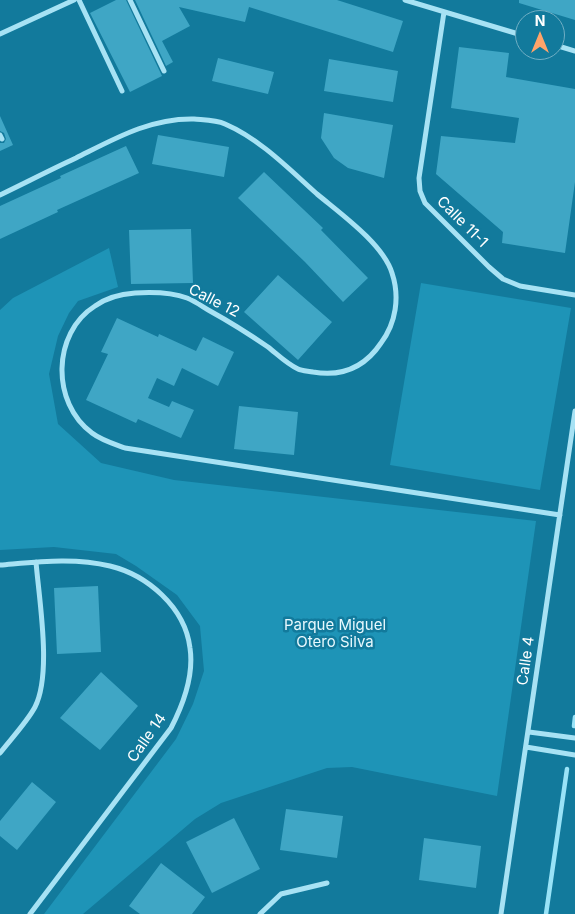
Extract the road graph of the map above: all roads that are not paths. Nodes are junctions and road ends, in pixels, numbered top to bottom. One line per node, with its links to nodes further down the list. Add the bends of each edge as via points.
1 (74, 0): 7 (street)
2 (78, 0): 9 (street)
3 (130, 0): 8 (street)
4 (405, 0): 5 (street)
5 (444, 12): 6 (street); 11 (street, Calle 11-1, via 419,178 420,191 426,203 503,279 520,286)
6 (515, 33)
7 (0, 34)
8 (164, 70)
9 (122, 91)
10 (0, 195): 13 (street, Calle 12, via 140,127 187,119 222,123 240,131 277,158 384,254 397,297 394,319 385,339 373,355 356,368 318,373 298,369 243,330 187,298 162,293 115,296 95,305 85,314 68,340 62,372 68,404 75,415 91,433 125,448)
11 (575, 295)
12 (575, 411): 13 (street, Calle 4)
13 (560, 515): 16 (street, Calle 4)
14 (36, 562): 15 (street, Calle 14); 19 (street, via 44,656 41,684 35,706); 22 (street, Calle 14, via 76,561 110,566 151,584 176,610 190,646 191,668 187,690 171,728)
15 (0, 565)
16 (529, 732): 17 (street); 18 (street, Calle 4)
17 (575, 738)
18 (526, 747): 20 (street); 24 (street, Calle 4)
19 (0, 753)
20 (575, 755)
21 (327, 883): 23 (street, via 281,894)
22 (30, 914)
23 (260, 914)
24 (501, 914)

